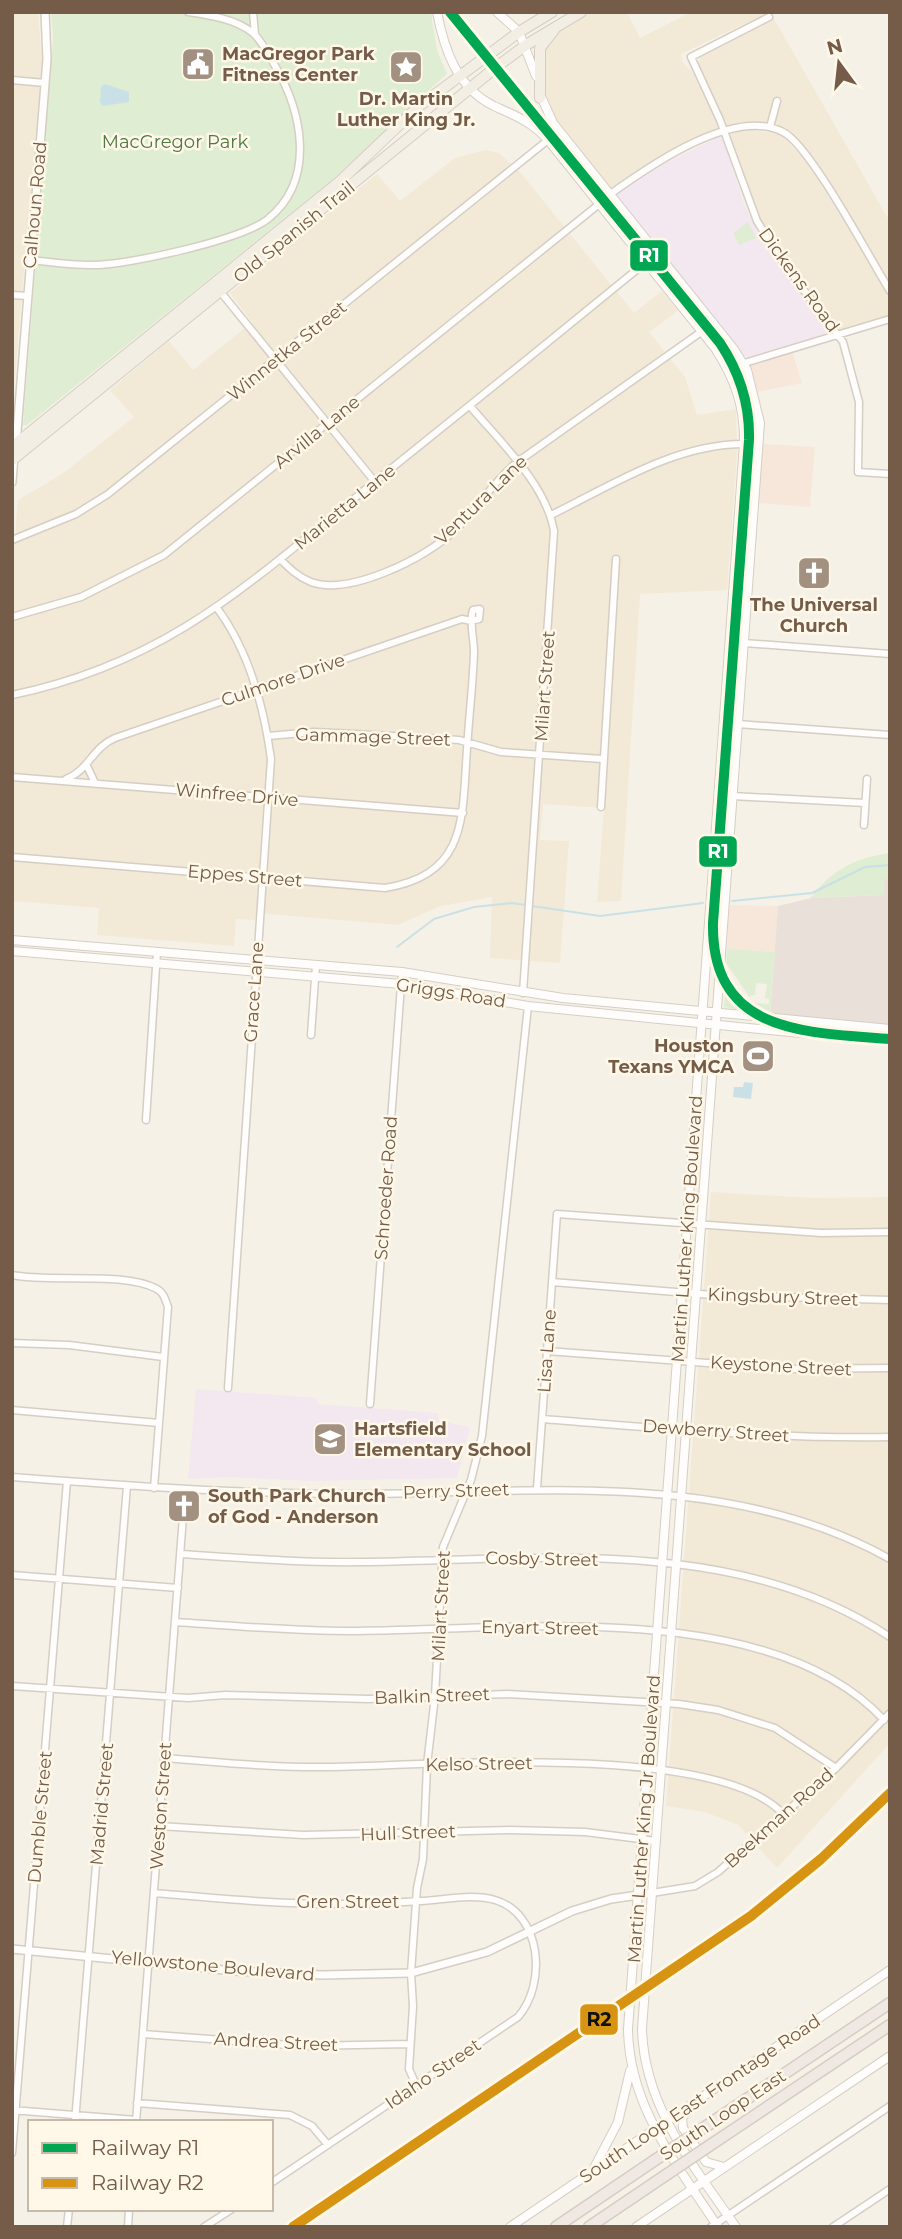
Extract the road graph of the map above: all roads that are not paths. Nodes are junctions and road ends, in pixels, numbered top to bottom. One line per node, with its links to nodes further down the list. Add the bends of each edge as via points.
1 (45, 12): 16 (street, Calhoun Road)
2 (188, 12): 8 (street)
3 (253, 12): 12 (street)
4 (437, 12): 14 (main road, Martin Luther King Boulevard, via 447,54)
5 (497, 12): 11 (main road, Martin Luther King Boulevard)
6 (552, 12): 11 (main road, Old Spanish Trail)
7 (581, 12): 10 (main road, Old Spanish Trail)
8 (209, 13): 12 (street)
9 (769, 17): 21 (street, Dickens Road, via 691,57)
10 (558, 25): 13 (main road, Old Spanish Trail); 18 (main road, via 540,48)
11 (519, 32): 13 (main road, Martin Luther King Boulevard); 14 (main road, Old Spanish Trail)
12 (255, 35): 25 (street, via 286,86 301,144 296,178 271,217 238,235 125,261 89,265)
13 (526, 45): 17 (main road, Old Spanish Trail); 18 (main road, Martin Luther King Boulevard)
14 (460, 76): 17 (main road, Martin Luther King Boulevard); 27 (main road, Old Spanish Trail)
15 (12, 80): 16 (street)
16 (45, 82): 25 (street, Calhoun Road)
17 (470, 88): 22 (main road, Martin Luther King Boulevard, via 490,104 530,123); 29 (main road, Old Spanish Trail)
18 (540, 97): 23 (main road, Martin Luther King Boulevard, via 553,124)
19 (777, 101): 20 (street)
20 (770, 127): 21 (street, via 754,125); 28 (street, via 792,137 805,151)
21 (724, 132): 23 (street, via 671,154); 34 (street, Dickens Road, via 757,221)
22 (548, 141): 24 (main road, Martin Luther King Boulevard); 35 (street, Winnetka Street)
23 (610, 195): 36 (main road, Martin Luther King Boulevard)
24 (598, 205): 26 (main road, Martin Luther King Boulevard); 39 (street, Arvilla Lane)
25 (31, 260): 31 (street, Calhoun Road)
26 (645, 263): 33 (main road, Martin Luther King Boulevard); 38 (street, Marietta Lane)
27 (214, 283): 29 (street); 41 (main road, Old Spanish Trail)
28 (890, 291)
29 (221, 292): 35 (street); 42 (main road, Old Spanish Trail)
30 (12, 295): 31 (street)
31 (28, 296): 41 (street, Calhoun Road)
32 (890, 319): 34 (street)
33 (701, 331): 37 (main road, Martin Luther King Boulevard); 43 (street, Ventura Lane)
34 (839, 334): 36 (street); 44 (street, Dickens Road, via 859,402 858,472)
35 (276, 360): 39 (street); 48 (street, Winnetka Street, via 108,494 47,528)
36 (742, 362): 37 (street); 55 (main road, Martin Luther King Boulevard, via 760,423)
37 (728, 368): 40 (main road, Martin Luther King Boulevard, via 743,409)
38 (470, 406): 43 (street, Milart Street); 46 (street, Marietta Lane)
39 (327, 423): 46 (street); 53 (street, Arvilla Lane, via 154,561 81,597)
40 (744, 444): 47 (street, via 680,454); 59 (main road, Martin Luther King Boulevard)
41 (14, 446): 42 (street, Calhoun Road)
42 (13, 460): 45 (street, Calhoun Road)
43 (516, 463): 47 (street, Milart Street, via 538,489); 49 (street, Ventura Lane, via 455,530 399,566 324,585 300,576)
44 (890, 474)
45 (12, 482)
46 (375, 482): 49 (street, Marietta Lane)
47 (551, 515): 64 (street, Milart Street, via 554,545)
48 (12, 540)
49 (280, 559): 51 (street, Marietta Lane)
50 (616, 559): 65 (street)
51 (217, 608): 57 (street, Grace Lane, via 238,642); 58 (street, Marietta Lane, via 118,664)
52 (480, 609): 54 (street, via 472,610)
53 (12, 617)
54 (471, 621): 57 (street, Culmore Drive, via 462,619); 63 (street, via 474,642)
55 (744, 643): 56 (street); 60 (main road, Martin Luther King Boulevard)
56 (890, 654)
57 (255, 690): 62 (street, Grace Lane); 66 (street, Culmore Drive, via 110,740 97,749)
58 (12, 695)
59 (724, 723): 60 (street); 94 (main road, Martin Luther King Boulevard)
60 (738, 724): 61 (street); 71 (main road, Martin Luther King Boulevard)
61 (890, 735)
62 (268, 736): 63 (street, Gammage Street, via 335,732); 72 (street, Grace Lane)
63 (467, 743): 64 (street, Gammage Street); 75 (street)
64 (540, 755): 65 (street, Gammage Street); 91 (street, Milart Street)
65 (602, 759): 74 (street)
66 (87, 766): 69 (street, Culmore Drive); 70 (street)
67 (12, 776): 69 (street, Winfree Drive)
68 (867, 779): 73 (street)
69 (62, 781): 70 (street, Winfree Drive)
70 (95, 783): 72 (street, Winfree Drive)
71 (732, 796): 73 (street); 95 (main road, Martin Luther King Boulevard)
72 (271, 798): 75 (street, Winfree Drive); 78 (street, Grace Lane)
73 (865, 803): 76 (street)
74 (601, 807)
75 (463, 813): 78 (street, Eppes Street, via 458,838 439,866 415,881 385,888)
76 (864, 825)
77 (12, 857): 78 (street, Eppes Street)
78 (264, 878): 84 (street, Grace Lane)
79 (12, 940): 80 (main road, Griggs Road)
80 (66, 944): 82 (main road, Griggs Road); 83 (main road)
81 (12, 951): 83 (main road, Griggs Road)
82 (157, 952): 84 (main road, Griggs Road); 85 (street)
83 (65, 956): 85 (main road, Griggs Road)
84 (256, 960): 86 (main road, Griggs Road); 87 (street, Grace Lane)
85 (156, 964): 87 (main road, Griggs Road); 104 (street)
86 (316, 965): 88 (main road, Griggs Road); 89 (street)
87 (255, 972): 89 (main road, Griggs Road); 121 (street, Grace Lane)
88 (402, 972): 90 (street, Schroeder Road); 91 (main road, Griggs Road)
89 (314, 976): 90 (main road, Griggs Road); 100 (street)
90 (401, 984): 93 (main road, Griggs Road); 122 (street, Schroeder Road)
91 (523, 993): 92 (main road, Griggs Road)
92 (625, 1004): 94 (main road, Griggs Road); 96 (main road)
93 (527, 1006): 96 (main road, Griggs Road); 135 (street, Milart Street, via 487,1406 477,1461)
94 (702, 1011): 95 (main road, Griggs Road); 97 (main road, Martin Luther King Boulevard)
95 (715, 1012): 98 (main road, Martin Luther King Boulevard); 99 (main road, Griggs Road)
96 (624, 1017): 97 (main road, Griggs Road)
97 (702, 1024): 98 (main road, Griggs Road); 102 (main road, Martin Luther King Boulevard)
98 (714, 1026): 101 (main road, Griggs Road); 103 (main road, Martin Luther King Boulevard)
99 (890, 1029)
100 (311, 1035)
101 (890, 1042)
102 (696, 1099): 103 (main road); 105 (main road, Martin Luther King Boulevard)
103 (710, 1101): 106 (main road, Martin Luther King Boulevard)
104 (146, 1120)
105 (692, 1156): 106 (main road); 107 (main road, Martin Luther King Boulevard)
106 (705, 1156): 108 (main road, Martin Luther King Boulevard)
107 (687, 1224): 108 (street); 111 (street, Lisa Lane, via 557,1214); 112 (main road, Martin Luther King Boulevard)
108 (701, 1225): 109 (street); 113 (main road, Martin Luther King Boulevard)
109 (890, 1233)
110 (12, 1275): 117 (street, via 156,1288 168,1307)
111 (552, 1282): 112 (street, Kingsbury Street); 116 (street, Lisa Lane)
112 (682, 1292): 113 (street, Kingsbury Street); 118 (main road, Martin Luther King Boulevard)
113 (696, 1293): 114 (street, Kingsbury Street); 119 (main road, Martin Luther King Boulevard)
114 (890, 1300)
115 (12, 1343): 117 (street)
116 (547, 1351): 118 (street, Keystone Street); 124 (street, Lisa Lane)
117 (163, 1357): 125 (street)
118 (677, 1359): 119 (street, Keystone Street); 126 (main road, Martin Luther King Boulevard)
119 (691, 1361): 120 (street, Keystone Street, via 788,1369); 127 (main road, Martin Luther King Boulevard)
120 (890, 1368)
121 (228, 1388)
122 (370, 1404)
123 (12, 1410): 125 (street)
124 (542, 1419): 126 (street, Dewberry Street); 134 (street, Lisa Lane)
125 (159, 1423): 133 (street)
126 (672, 1429): 127 (street, Dewberry Street); 129 (main road, Martin Luther King Boulevard)
127 (685, 1430): 128 (street, Dewberry Street); 138 (main road, Martin Luther King Boulevard)
128 (890, 1437)
129 (669, 1472): 137 (main road, Martin Luther King Jr Boulevard)
130 (12, 1477): 131 (street, Perry Street)
131 (67, 1481): 132 (street, Perry Street); 145 (street, Dumble Street)
132 (127, 1486): 133 (street, Perry Street); 146 (street, Madrid Street)
133 (153, 1488): 136 (street, Perry Street)
134 (537, 1488): 135 (street, Perry Street); 137 (street, Perry Street)
135 (466, 1490): 136 (street, Perry Street, via 337,1494); 140 (street, Milart Street, via 445,1539)
136 (185, 1491): 139 (street, Weston Street)
137 (668, 1497): 138 (street, Perry Street); 142 (main road, Martin Luther King Jr Boulevard)
138 (681, 1498): 141 (street, Perry Street, via 754,1507 802,1520 859,1541); 143 (main road, Martin Luther King Jr Boulevard)
139 (181, 1554): 140 (street, Cosby Street, via 297,1562); 147 (street, Weston Street)
140 (442, 1559): 142 (street, Cosby Street, via 566,1558); 149 (street, Milart Street)
141 (890, 1559)
142 (662, 1564): 143 (street, Cosby Street); 150 (main road, Martin Luther King Jr Boulevard)
143 (676, 1565): 151 (main road, Martin Luther King Jr Boulevard); 152 (street, Cosby Street, via 761,1579 825,1603)
144 (12, 1575): 145 (street)
145 (60, 1579): 146 (street); 154 (street, Dumble Street)
146 (119, 1584): 147 (street); 155 (street, Madrid Street)
147 (178, 1588): 148 (street, Weston Street)
148 (176, 1622): 149 (street, Enyart Street, via 352,1631); 157 (street, Weston Street)
149 (439, 1628): 150 (street, Enyart Street, via 574,1626); 156 (street, Milart Street)
150 (657, 1633): 151 (street, Enyart Street); 158 (main road, Martin Luther King Jr Boulevard)
151 (670, 1634): 159 (main road, Martin Luther King Jr Boulevard); 161 (street, Enyart Street, via 786,1658 831,1680)
152 (890, 1637)
153 (12, 1686): 154 (street, Balkin Street)
154 (50, 1689): 155 (street, Balkin Street); 178 (street, Dumble Street)
155 (111, 1694): 157 (street, Balkin Street); 179 (street, Madrid Street)
156 (435, 1696): 157 (street, Balkin Street); 158 (street, Balkin Street, via 507,1694); 163 (street, Milart Street)
157 (170, 1698): 162 (street, Weston Street)
158 (652, 1702): 159 (street, Balkin Street); 165 (main road, Martin Luther King Jr Boulevard)
159 (666, 1703): 164 (street, Balkin Street, via 718,1710 775,1728); 166 (main road, Martin Luther King Jr Boulevard)
160 (890, 1713): 161 (street, Beekman Road)
161 (884, 1720): 164 (street, Beekman Road)
162 (164, 1758): 163 (street, Kelso Street, via 292,1767); 168 (street, Weston Street)
163 (427, 1765): 165 (street, Kelso Street, via 530,1762); 169 (street, Milart Street)
164 (836, 1768): 167 (street, Beekman Road)
165 (647, 1769): 166 (street, Kelso Street); 170 (main road, Martin Luther King Jr Boulevard)
166 (661, 1770): 167 (street, Kelso Street, via 707,1777 756,1795); 171 (main road, Martin Luther King Jr Boulevard)
167 (784, 1815): 173 (street, Beekman Road, via 707,1879 682,1889)
168 (159, 1826): 169 (street, Hull Street, via 303,1835); 172 (street, Weston Street)
169 (423, 1833): 170 (street, Hull Street, via 560,1831); 175 (street, Milart Street)
170 (643, 1839): 171 (street, Hull Street); 174 (main road, Martin Luther King Jr Boulevard)
171 (656, 1841): 173 (main road, Martin Luther King Jr Boulevard)
172 (154, 1893): 175 (street, Gren Street, via 294,1903); 180 (street, Weston Street)
173 (652, 1893): 174 (street, Yellowstone Boulevard); 184 (main road, Martin Luther King Jr Boulevard)
174 (638, 1895): 176 (street, Yellowstone Boulevard, via 572,1911); 183 (main road, Martin Luther King Jr Boulevard)
175 (416, 1902): 176 (street, Gren Street, via 490,1898 507,1905); 182 (street, Milart Street)
176 (527, 1931): 182 (street, Yellowstone Boulevard, via 472,1957); 194 (street, Idaho Street, via 538,1968 525,2009)
177 (12, 1949): 178 (street, Yellowstone Boulevard)
178 (28, 1950): 179 (street, Yellowstone Boulevard); 197 (street, Dumble Street)
179 (90, 1955): 180 (street, Yellowstone Boulevard); 198 (street, Madrid Street)
180 (148, 1960): 182 (street, Yellowstone Boulevard, via 234,1971); 189 (street, Weston Street)
181 (890, 1970): 193 (main road, South Loop East Frontage Road)
182 (411, 1973): 190 (street, Milart Street)
183 (632, 1983): 184 (main road); 187 (main road, Martin Luther King Jr Boulevard)
184 (645, 1984): 188 (main road, Martin Luther King Jr Boulevard)
185 (890, 2003): 216 (highway, South Loop East, bridge)
186 (890, 2025): 217 (highway, South Loop East, bridge)
187 (628, 2029): 188 (main road); 192 (main road, Martin Luther King Jr Boulevard)
188 (642, 2029): 201 (main road, Martin Luther King Jr Boulevard, via 642,2059)
189 (143, 2034): 190 (street, Andrea Street, via 302,2046); 195 (street, Weston Street)
190 (410, 2044): 194 (street, Milart Street, via 409,2069)
191 (890, 2056): 205 (main road)
192 (631, 2068): 202 (main road, Martin Luther King Jr Boulevard); 206 (main road, via 618,2122 605,2151)
193 (733, 2076): 201 (main road, South Loop East Frontage Road); 205 (main road, via 682,2118 683,2128 706,2162)
194 (416, 2085): 203 (street, Idaho Street)
195 (137, 2103): 200 (street, Weston Street); 203 (street, via 290,2115 306,2121)
196 (890, 2106): 212 (street)
197 (14, 2110): 198 (street); 204 (street, Dumble Street)
198 (76, 2118): 199 (street)
199 (116, 2120)
200 (136, 2120)
201 (666, 2121): 202 (main road, South Loop East Frontage Road); 207 (main road, Martin Luther King Jr Boulevard)
202 (654, 2129): 206 (main road, South Loop East Frontage Road); 209 (main road, Martin Luther King Jr Boulevard)
203 (328, 2145): 208 (street, Idaho Street)
204 (12, 2153)
205 (726, 2166): 207 (main road)
206 (584, 2178): 215 (main road, South Loop East Frontage Road)
207 (704, 2181): 209 (main road); 212 (main road, Martin Luther King Jr Boulevard)
208 (273, 2182)
209 (693, 2189): 213 (main road, Martin Luther King Jr Boulevard); 218 (main road)
210 (890, 2189): 220 (street)
211 (229, 2211): 214 (street)
212 (727, 2215): 213 (street); 219 (main road, Martin Luther King Jr Boulevard)
213 (715, 2226)
214 (204, 2227)
215 (510, 2227)
216 (556, 2227)
217 (589, 2227)
218 (636, 2227)
219 (736, 2227)
220 (833, 2227)

